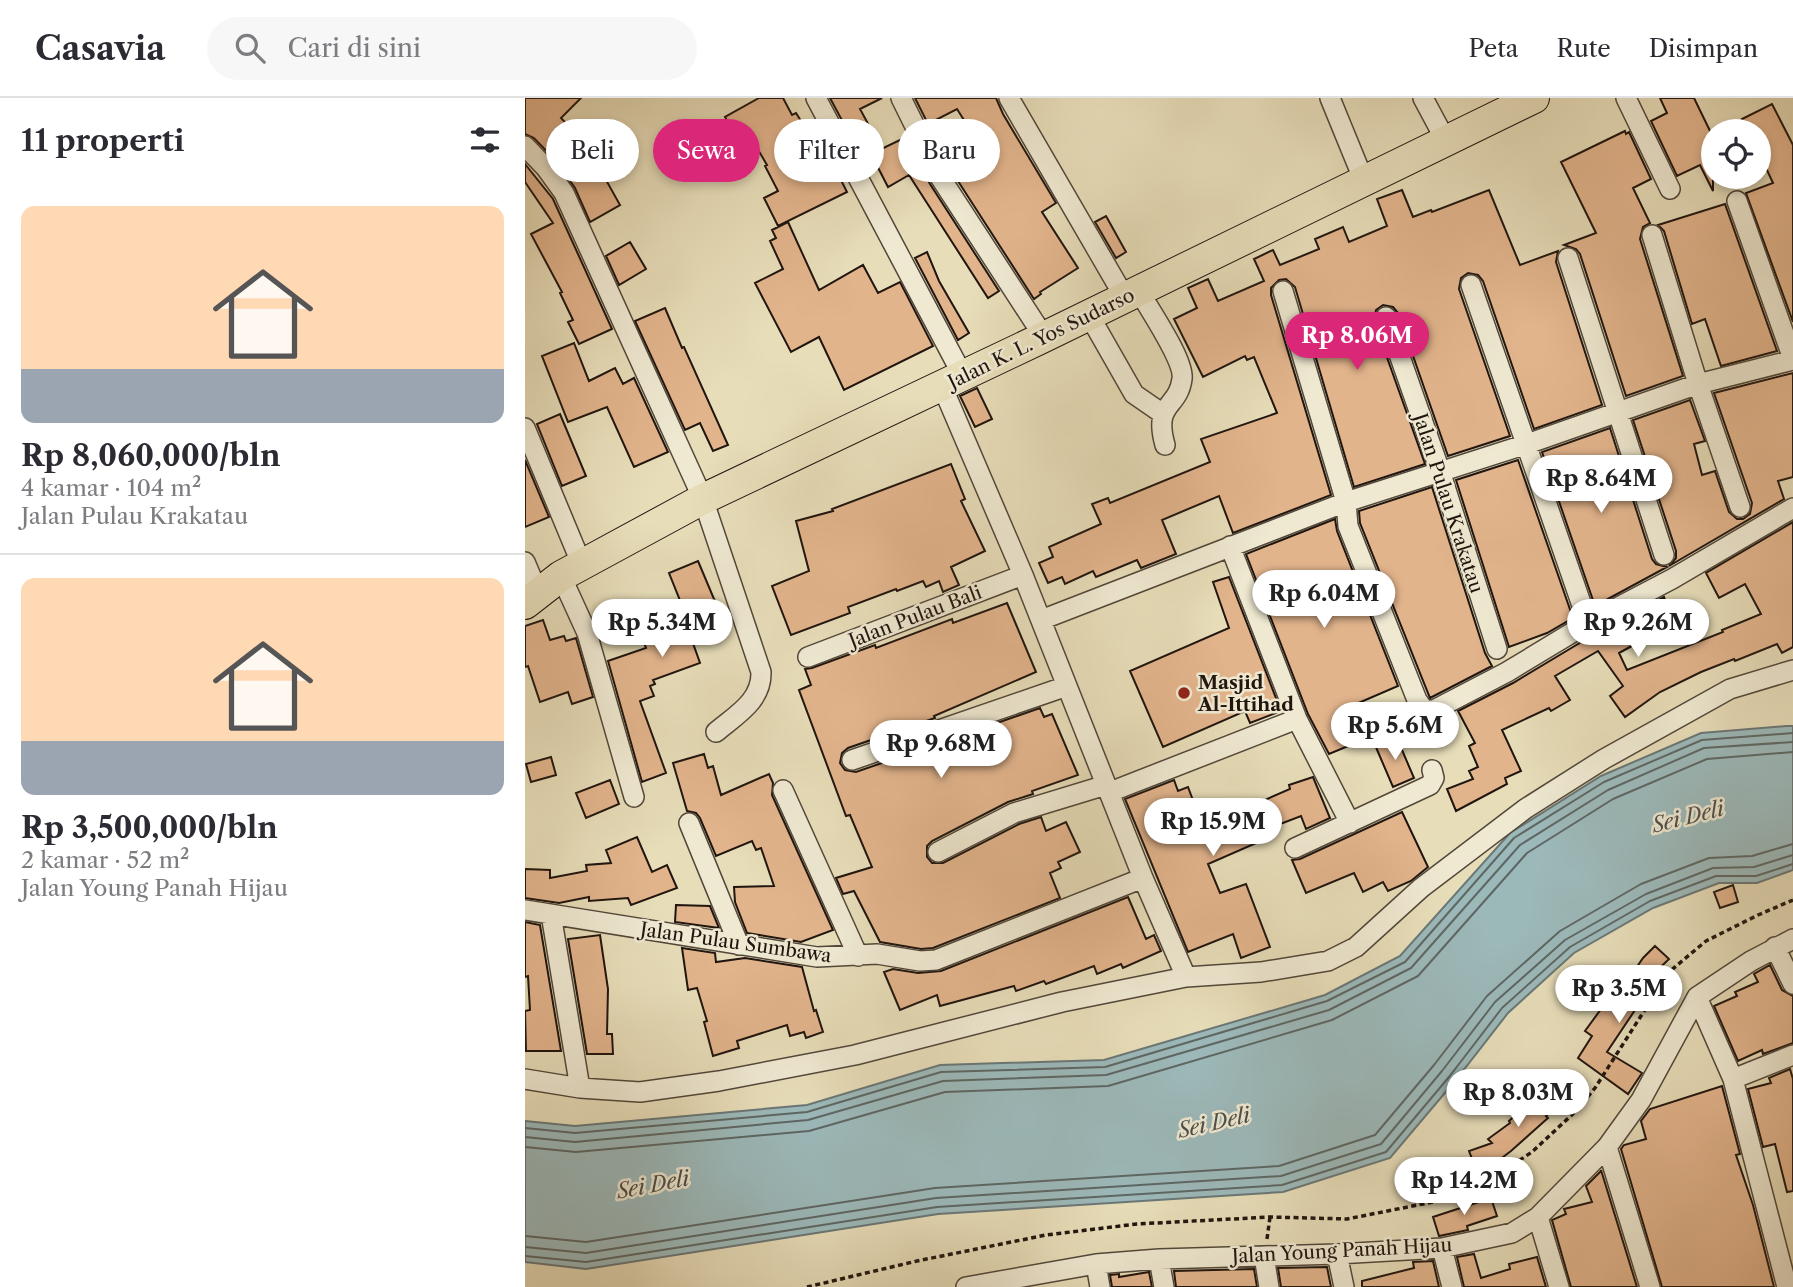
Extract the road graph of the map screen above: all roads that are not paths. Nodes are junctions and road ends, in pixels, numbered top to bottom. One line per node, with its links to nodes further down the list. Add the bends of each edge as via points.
1 (816, 98): 22 (street)
2 (901, 98): 20 (street, via 940,177)
3 (1009, 98): 17 (street)
4 (1330, 98): 10 (street)
5 (1423, 98): 8 (street)
6 (1534, 98): 8 (highway, Jalan K. L. Yos Sudarso)
7 (1626, 98): 11 (street)
8 (1446, 141): 10 (highway, Jalan K. L. Yos Sudarso)
9 (525, 146): 30 (street, via 564,193)
10 (1364, 181): 17 (highway, Jalan K. L. Yos Sudarso)
11 (1670, 188)
12 (1737, 201): 21 (street)
13 (1652, 235): 23 (street)
14 (1568, 258): 24 (street)
15 (1471, 285): 27 (street)
16 (1283, 291): 31 (street)
17 (1132, 294): 18 (highway, Jalan K. L. Yos Sudarso); 25 (street, via 1169,342 1182,371 1182,382)
18 (1090, 315): 20 (highway, Jalan K. L. Yos Sudarso); 25 (street, via 1134,394)
19 (1386, 317): 29 (street, Jalan Pulau Krakatau)
20 (1044, 337): 22 (highway, Jalan K. L. Yos Sudarso)
21 (1793, 360): 23 (street)
22 (952, 381): 30 (highway, Jalan K. L. Yos Sudarso); 37 (street)
23 (1698, 384): 24 (street); 32 (street)
24 (1619, 413): 27 (street); 35 (street)
25 (1163, 414): 28 (street)
26 (525, 428): 38 (street)
27 (1527, 444): 29 (street); 40 (street)
28 (1165, 445)
29 (1440, 471): 31 (street); 41 (street, Jalan Pulau Krakatau)
30 (703, 499): 38 (highway, Jalan K. L. Yos Sudarso); 46 (street, via 761,672 752,703)
31 (1346, 502): 34 (street); 40 (street, via 1348,526 1423,710 1434,710)
32 (1740, 507)
33 (1793, 508): 40 (street)
34 (1230, 546): 39 (street); 45 (street)
35 (1664, 555)
36 (525, 562): 38 (street)
37 (1023, 575): 39 (street); 42 (street, Jalan Pulau Bali)
38 (551, 584): 51 (street, via 587,633)
39 (1041, 621): 44 (street)
40 (1588, 623)
41 (1497, 649)
42 (808, 657)
43 (1793, 670): 62 (street, via 1730,689 1604,758 1525,809 1421,888 1356,947 1328,961)
44 (1067, 686): 47 (street); 49 (street)
45 (1297, 719): 49 (street); 53 (street)
46 (716, 732)
47 (852, 760)
48 (1432, 770): 53 (street, via 1430,785)
49 (1108, 788): 55 (street, via 1014,813); 56 (street)
50 (783, 790): 61 (street)
51 (634, 797)
52 (689, 823): 60 (street)
53 (1350, 823): 54 (street)
54 (1295, 848)
55 (938, 852)
56 (1143, 878): 61 (street, Jalan Pulau Sumbawa, via 936,960); 62 (street)
57 (525, 910): 58 (street, Jalan Pulau Sumbawa)
58 (551, 914): 60 (street, Jalan Pulau Sumbawa); 68 (street)
59 (1784, 943): 63 (street); 64 (street, Jalan Young Panah Hijau)
60 (739, 945): 61 (street, Jalan Pulau Sumbawa, via 817,957)
61 (858, 956)
62 (1186, 977): 68 (street, via 1062,1002 855,1055 719,1081 640,1092)
63 (1793, 984)
64 (1697, 996): 67 (street); 69 (street, Jalan Young Panah Hijau, via 1641,1100)
65 (1793, 1055): 67 (street)
66 (525, 1079): 68 (street)
67 (1733, 1079): 85 (street)
68 (580, 1088)
69 (1607, 1147): 70 (street, Jalan Young Panah Hijau); 84 (street)
70 (1538, 1217): 71 (street, Jalan Young Panah Hijau, via 1512,1233); 83 (street)
71 (1442, 1248): 72 (street, Jalan Young Panah Hijau); 82 (street)
72 (1337, 1254): 73 (street, Jalan Young Panah Hijau); 81 (street)
73 (1264, 1256): 74 (street, Jalan Young Panah Hijau); 80 (street)
74 (1159, 1259): 75 (street, Jalan Young Panah Hijau); 79 (street)
75 (1096, 1264): 76 (street, Jalan Young Panah Hijau); 78 (street)
76 (1027, 1282): 77 (street, Jalan Young Panah Hijau)
77 (966, 1287)
78 (1100, 1287)
79 (1164, 1287)
80 (1269, 1287)
81 (1343, 1287)
82 (1452, 1287)
83 (1559, 1287)
84 (1650, 1287)
85 (1787, 1287)

